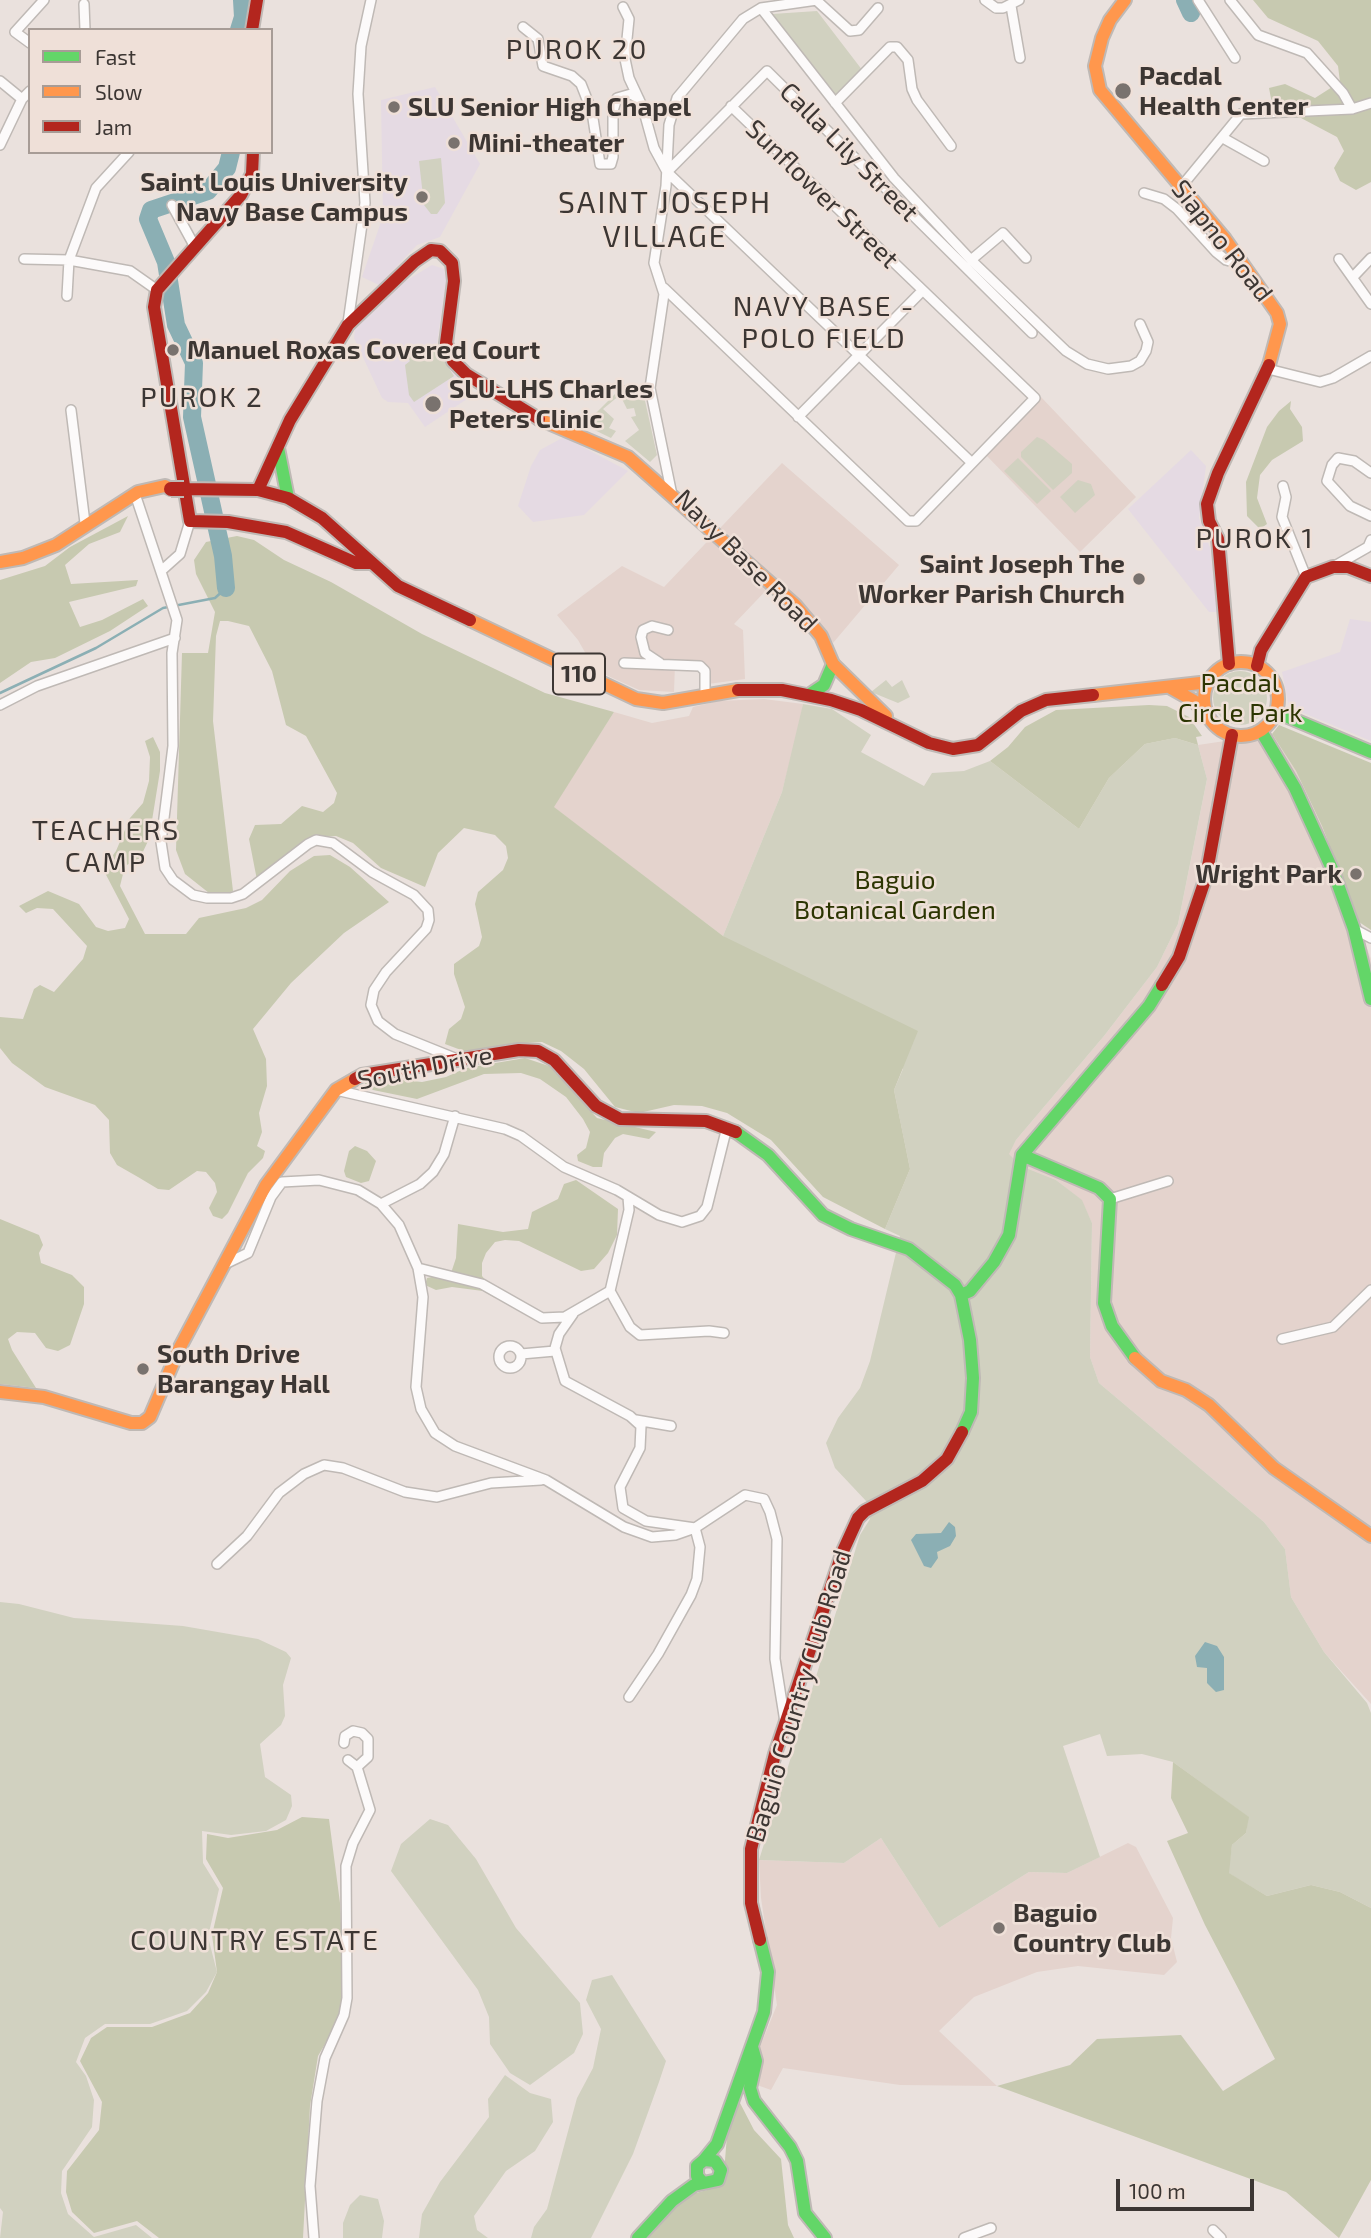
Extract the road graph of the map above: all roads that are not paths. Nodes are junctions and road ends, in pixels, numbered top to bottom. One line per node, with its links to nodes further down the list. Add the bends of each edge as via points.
1 (44, 0): 17 (street, via 15,32)
2 (257, 0): 16 (main road)
3 (371, 0): 53 (street, via 361,46 358,94 365,203)
4 (817, 0): 12 (street); 13 (street, via 850,31 859,30)
5 (985, 0): 9 (street, via 996,8)
6 (1125, 0): 35 (main road, Siapno Road, via 1102,38 1096,80)
7 (1198, 0): 19 (street)
8 (1230, 0): 27 (street, via 1258,35 1307,53)
9 (1015, 3): 18 (street)
10 (84, 4): 15 (street)
11 (623, 7): 23 (street, via 629,19 625,58)
12 (761, 8): 24 (street); 34 (street, Navy Base Road, via 743,19 677,98 669,125)
13 (878, 8)
14 (523, 27): 23 (street, via 538,39 543,66 581,84 593,113 600,164 611,164 613,157 612,111 617,98 631,94)
15 (85, 28)
16 (252, 28)
17 (28, 42)
18 (1020, 58)
19 (1235, 58)
20 (0, 81): 22 (street)
21 (28, 93): 22 (street)
22 (22, 99): 29 (street)
23 (639, 99): 34 (street)
24 (835, 103): 30 (street, via 890,47 897,47 908,60 917,100); 44 (street, via 894,178)
25 (1371, 103): 27 (street)
26 (732, 106): 34 (street, Calla Lily Street); 49 (street, Sunflower Street); 54 (street, Calla Lily Street, via 767,71)
27 (1352, 109): 28 (street, via 1241,114)
28 (1223, 138): 33 (street); 35 (street)
29 (1, 141)
30 (951, 146)
31 (127, 154): 43 (street, via 96,188)
32 (253, 154): 38 (main road, via 247,186)
33 (1264, 161)
34 (667, 172): 47 (street, Navy Base Road, via 654,263 655,275); 55 (street)
35 (1181, 187): 45 (main road, Siapno Road)
36 (1144, 193): 45 (street, via 1171,204 1216,252)
37 (172, 205): 38 (street)
38 (195, 247): 48 (main road)
39 (1026, 258): 44 (street, via 1003,233)
40 (1371, 258): 46 (street)
41 (24, 259): 43 (street)
42 (1339, 259): 46 (street)
43 (69, 260): 48 (street, via 130,271); 50 (street)
44 (971, 260): 52 (street, via 1066,351 1087,364 1108,369 1140,361 1148,342)
45 (1244, 265): 57 (main road, Siapno Road, via 1277,313)
46 (1353, 276): 51 (street)
47 (664, 288): 59 (street); 65 (street, Navy Base Road, via 650,388)
48 (157, 290): 69 (main road, via 154,307 162,367)
49 (922, 291): 55 (street); 61 (street, Sunflower Street, via 1035,398)
50 (67, 296)
51 (1371, 304)
52 (1140, 324)
53 (348, 325): 60 (main road); 65 (main road, via 415,261 431,250 440,251 452,263 446,343 453,361 529,415 628,457)
54 (1032, 333)
55 (860, 354): 59 (street); 61 (street)
56 (1371, 356): 57 (street, via 1320,382)
57 (1275, 371): 83 (main road, Siapno Road, via 1223,463 1207,503 1218,539)
58 (71, 410): 70 (street)
59 (798, 417): 61 (street, via 902,518 916,521)
60 (277, 447): 64 (main road); 66 (main road)
61 (971, 462)
62 (1371, 473): 68 (street, via 1354,461 1338,458 1327,481 1350,506)
63 (1283, 486): 77 (street, via 1282,517)
64 (257, 490): 66 (main road, 110); 67 (main road, 110, bridge, via 165,486 138,492)
65 (672, 495): 82 (main road, Navy Base Road, via 794,605 821,636)
66 (288, 498): 73 (main road, 110, via 322,519)
67 (134, 500): 70 (main road, 110); 75 (street)
68 (1371, 516)
69 (197, 521): 73 (main road, via 286,532 356,563); 75 (street, via 180,554)
70 (85, 523): 72 (main road, 110, via 48,548)
71 (1371, 540): 74 (street, via 1368,547)
72 (0, 562)
73 (369, 563): 87 (main road, 110, via 398,586 618,693 663,703)
74 (1333, 567): 76 (main road); 77 (main road)
75 (161, 571): 79 (street, via 177,620)
76 (1371, 576)
77 (1306, 577): 84 (main road, via 1261,650)
78 (668, 630): 81 (street, via 652,626 643,630 641,637 645,653)
79 (175, 638): 89 (street, via 60,678); 100 (street, via 173,746 161,842 161,855 173,880 193,895 231,898 243,894 308,844 316,840 333,843 379,877 414,895 428,910 426,929 374,990 371,1005 378,1021 395,1034)
80 (624, 663): 81 (street)
81 (661, 664): 87 (street, via 703,668)
82 (833, 664): 88 (main road, via 824,685); 92 (main road, Navy Base Road)
83 (1230, 664): 84 (main road); 85 (main road)
84 (1257, 666): 90 (main road, via 1277,690)
85 (1209, 682): 86 (main road, 110); 91 (main road, via 1204,698)
86 (1171, 688): 91 (main road); 92 (main road, 110, via 1046,700 1021,711 978,745 965,748 940,747)
87 (705, 695): 88 (main road, 110, via 750,688)
88 (808, 695): 92 (main road, 110, via 861,710)
89 (0, 705)
90 (1276, 712): 93 (main road); 95 (main road)
91 (1208, 715): 94 (main road)
92 (894, 726)
93 (1261, 731): 94 (main road); 96 (main road, via 1301,800)
94 (1232, 735): 104 (main road, via 1206,877 1179,957 1149,1006)
95 (1371, 752)
96 (1354, 929): 97 (street); 98 (main road)
97 (1371, 938)
98 (1368, 966): 99 (main road)
99 (1371, 999)
100 (464, 1061): 101 (main road, South Drive, via 362,1075); 103 (main road, South Drive, via 519,1050 538,1051 554,1060 596,1106 620,1119 691,1119)
101 (336, 1090): 102 (street); 109 (main road, South Drive, via 266,1185)
102 (455, 1116): 107 (street, via 521,1136 564,1167); 108 (street, via 444,1154 433,1172)
103 (727, 1127): 107 (street, via 712,1196 700,1216 691,1221 671,1220); 111 (main road, South Drive, via 768,1154 823,1215 851,1230 909,1249)
104 (1023, 1154): 106 (main road, via 1098,1188); 111 (main road, via 1009,1235 994,1262)
105 (1168, 1181): 106 (street)
106 (1111, 1199): 126 (main road, via 1104,1303 1129,1353 1150,1374 1209,1405 1274,1468)
107 (632, 1200): 113 (street)
108 (381, 1205): 109 (street, via 334,1182 282,1182 271,1197 248,1254); 110 (street, via 405,1236)
109 (225, 1264): 121 (main road, South Drive, via 178,1349 156,1407 142,1423 44,1397)
110 (418, 1268): 115 (street, via 482,1284); 124 (street, via 423,1297 416,1387 426,1421 455,1446)
111 (963, 1289): 129 (main road, Baguio Country Club Road, via 973,1378 971,1412 965,1427 947,1459 922,1481 858,1518)
112 (1371, 1290): 117 (street, via 1333,1327)
113 (610, 1291): 114 (street); 116 (street, via 630,1327 640,1335)
114 (573, 1314): 115 (street); 118 (street)
115 (550, 1319): 118 (street)
116 (724, 1333)
117 (1282, 1339)
118 (556, 1340): 119 (street)
119 (555, 1351): 120 (street); 122 (street, via 570,1386)
120 (521, 1354)
121 (0, 1392)
122 (636, 1420): 123 (street); 125 (street, via 643,1440 620,1487 623,1508 646,1521)
123 (671, 1426)
124 (546, 1480): 125 (street, via 638,1534 664,1537); 127 (street, via 491,1483 437,1497 405,1492 324,1465 279,1493 247,1536)
125 (695, 1528): 128 (street, via 700,1563 691,1595); 129 (street, via 746,1494 768,1504 777,1539 775,1659)
126 (1371, 1536)
127 (217, 1564)
128 (629, 1697)
129 (786, 1715): 133 (main road, Baguio Country Club Road, via 751,1849 751,1903 768,1972 764,2012)
130 (344, 1743): 132 (street, via 353,1731 368,1739 368,1757)
131 (348, 1760): 132 (street)
132 (358, 1767): 140 (street, via 370,1810 346,1866 347,1998 325,2058 317,2101 310,2186)
133 (752, 2047): 134 (main road, Baguio Country Club Road); 142 (main road, via 756,2066 750,2088 754,2101 790,2147 797,2161 806,2213)
134 (717, 2144): 135 (main road, Baguio Country Club Road); 136 (main road, Baguio Country Club Road)
135 (704, 2160): 136 (main road); 137 (main road, via 697,2166)
136 (720, 2166): 137 (main road, via 718,2180)
137 (698, 2182): 141 (main road, via 672,2201)
138 (990, 2228): 143 (street)
139 (1213, 2230): 144 (street)
140 (314, 2238)
141 (638, 2238)
142 (825, 2238)
143 (964, 2238)
144 (1220, 2238)

